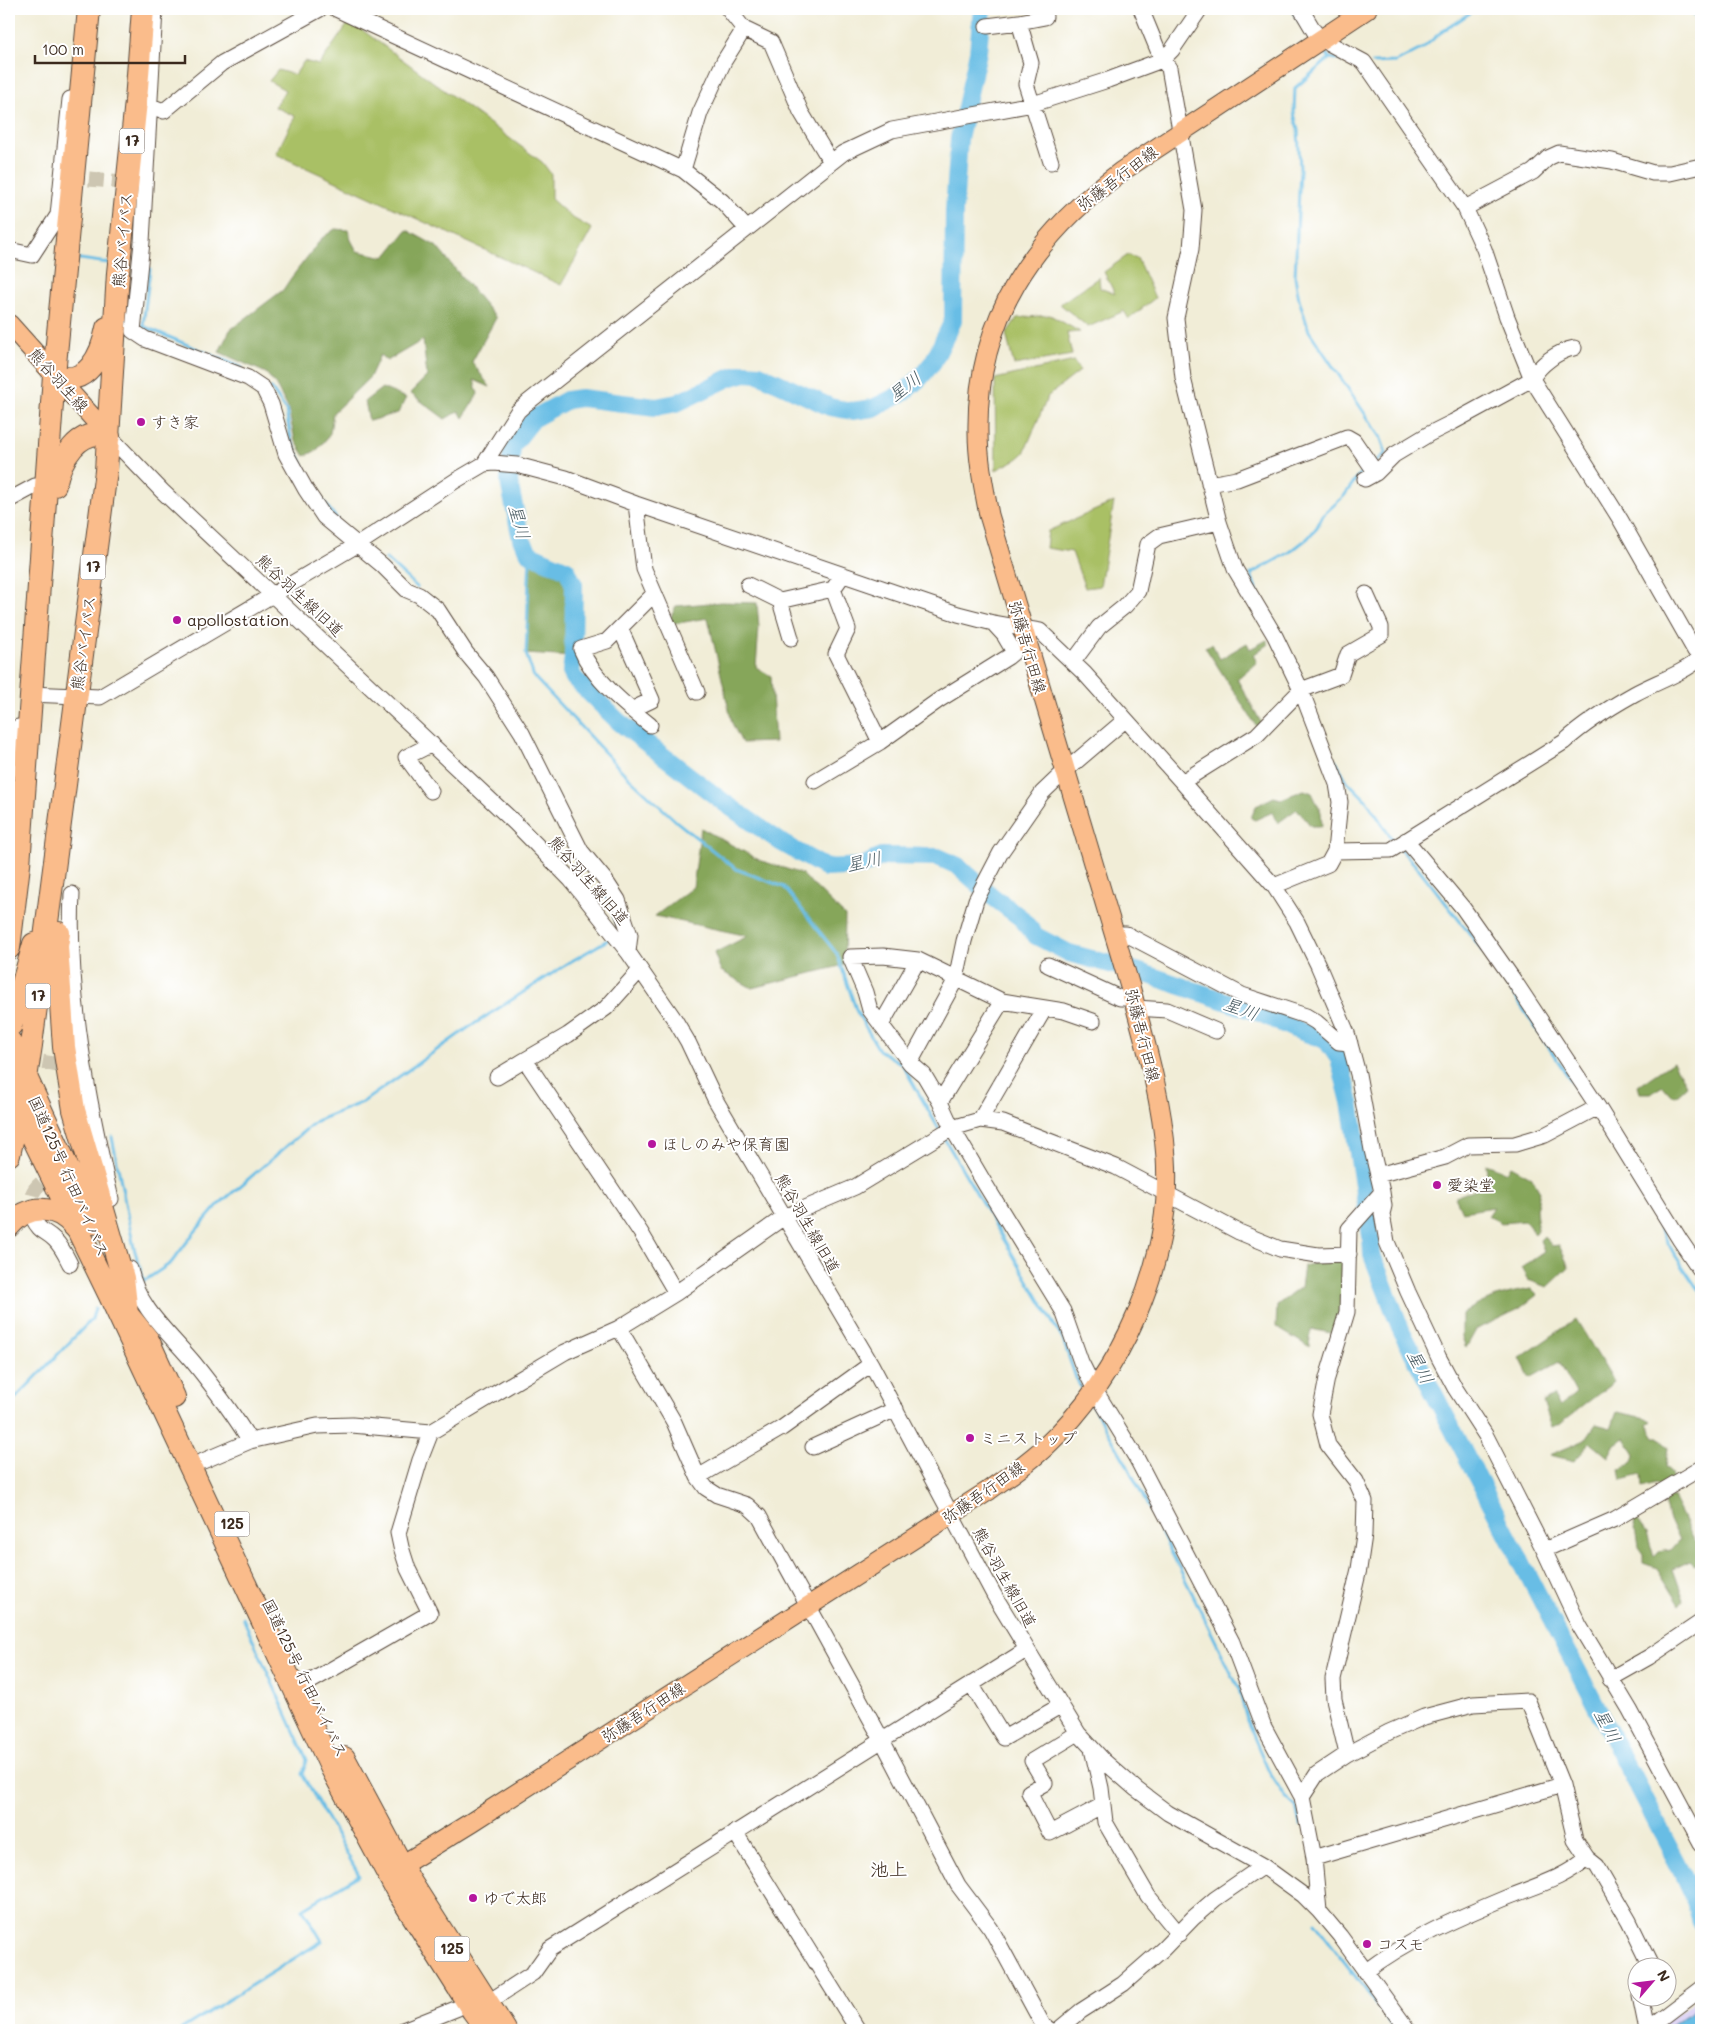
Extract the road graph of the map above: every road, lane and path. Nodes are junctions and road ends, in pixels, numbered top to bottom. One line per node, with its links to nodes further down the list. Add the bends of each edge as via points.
1 (80, 9): 27 (street, via 58,215)
2 (89, 9): 28 (highway)
3 (143, 9): 18 (highway, 熊谷バイパス / 17)
4 (155, 9): 18 (street)
5 (320, 9): 18 (street, via 222,63 164,111)
6 (336, 9): 24 (street)
7 (728, 9): 15 (street)
8 (1044, 9): 13 (street, via 1045,17)
9 (1141, 9): 17 (street)
10 (1200, 9): 17 (street)
11 (1301, 9): 16 (street)
12 (1367, 9): 16 (main road, 弥藤吾行田線)
13 (1019, 22): 14 (street); 19 (street, via 1031,63 1026,84)
14 (986, 26)
15 (744, 29): 21 (street, via 771,42 800,112); 24 (street, via 724,61 700,113)
16 (1321, 40): 20 (main road, 弥藤吾行田線); 25 (street, via 1364,62)
17 (1162, 60): 19 (street); 20 (street, via 1169,68)
18 (143, 103): 30 (highway, 熊谷バイパス / 17); 43 (street, via 142,242 133,331 248,378 262,388 271,404 286,454 306,490 324,516)
19 (1033, 104): 21 (street, via 892,130); 22 (street)
20 (1180, 133): 37 (street, via 1194,210 1176,318 1183,378); 52 (main road, 弥藤吾行田線, via 1090,194 1052,233 1031,258 1014,288 999,318 987,354 980,390 980,465 989,515)
21 (831, 162): 26 (street)
22 (1051, 162)
23 (1701, 166): 25 (street, via 1653,173 1612,161 1559,153 1533,172)
24 (683, 170): 26 (street, via 722,201)
25 (1465, 208): 34 (street, via 1484,249)
26 (747, 228): 36 (street, via 518,412)
27 (40, 243): 28 (street); 29 (street, via 32,255)
28 (65, 249): 33 (highway)
29 (9, 250)
30 (118, 273): 33 (highway, via 104,344 97,359 72,379); 35 (highway, 熊谷バイパス / 17)
31 (9, 324): 33 (main road, 熊谷羽生線)
32 (1574, 348): 34 (street, via 1566,349 1537,369)
33 (54, 375): 35 (main road, 熊谷羽生線); 38 (street, via 42,393); 42 (highway)
34 (1532, 379): 37 (street, via 1428,434 1394,455 1371,476 1354,441 1347,437 1237,479); 55 (street)
35 (109, 436): 42 (highway, via 87,437 67,453 58,472); 49 (street, 熊谷羽生線旧道, via 162,491); 60 (highway, 熊谷バイパス / 17)
36 (489, 463): 40 (street, via 517,465 566,478); 43 (street)
37 (1210, 484): 41 (street)
38 (35, 486): 39 (street); 66 (street, via 17,746)
39 (9, 500)
40 (636, 504): 44 (street); 47 (street, via 644,569)
41 (1219, 522): 56 (street, via 1159,536 1148,544 1138,590 1125,606 1099,627); 57 (street, via 1235,569 1275,636)
42 (43, 540): 59 (highway)
43 (361, 543): 49 (street); 81 (street, via 407,590 438,610 466,653 486,676 522,733 581,851 618,900 630,935)
44 (843, 575): 46 (street); 51 (street, via 958,614)
45 (748, 585): 50 (street)
46 (833, 589): 50 (street); 64 (street, via 848,629 836,654)
47 (654, 594): 53 (street); 58 (street)
48 (1366, 594): 57 (street, via 1382,627 1381,634 1348,654 1341,675)
49 (274, 595): 60 (street, via 100,697); 65 (street, 熊谷羽生線旧道)
50 (780, 601): 54 (street)
51 (993, 622): 52 (street); 64 (street, via 1014,652)
52 (1022, 627): 56 (street, via 1040,631); 68 (main road, 弥藤吾行田線)
53 (620, 628): 61 (street, via 652,700); 61 (street, via 606,641 581,649 586,661)
54 (791, 638)
55 (1701, 657): 72 (street, via 1692,665 1583,724 1564,742)
56 (1073, 662): 62 (street)
57 (1301, 690): 70 (street, via 1257,735); 73 (street, via 1337,784 1340,802)
58 (698, 692)
59 (30, 694): 60 (street); 74 (highway)
60 (76, 697): 75 (highway, 熊谷バイパス / 17)
61 (631, 710): 63 (street)
62 (1125, 720): 68 (street); 70 (street)
63 (650, 725)
64 (880, 742): 69 (street)
65 (432, 744): 71 (street, via 406,757); 81 (street, 熊谷羽生線旧道, via 516,823 570,880)
66 (10, 751): 67 (street)
67 (9, 771)
68 (1065, 771): 80 (main road, 弥藤吾行田線); 86 (street, via 1042,793 1001,852 976,900)
69 (815, 781)
70 (1182, 782): 77 (street)
71 (431, 791)
72 (1406, 840): 73 (street, via 1391,850); 102 (street, via 1463,908)
73 (1335, 851): 77 (street, via 1328,864)
74 (19, 865): 76 (highway); 82 (highway)
75 (54, 876): 79 (highway, 熊谷バイパス / 17); 117 (highway, via 62,904 57,946 64,1047 74,1110 123,1278)
76 (9, 886)
77 (1274, 886): 95 (street, via 1297,922 1318,965)
78 (72, 894): 124 (street, via 70,930 86,1075 96,1137 133,1283 145,1306 227,1404)
79 (49, 915): 92 (highway, via 36,938); 100 (highway, 熊谷バイパス / 17)
80 (1116, 938): 87 (main road, 弥藤吾行田線); 95 (street, via 1126,934 1242,995 1306,1016 1339,1042)
81 (619, 941): 85 (street, 熊谷羽生線旧道)
82 (9, 948)
83 (918, 960): 86 (street); 91 (street); 91 (street, via 850,956 870,1010)
84 (1048, 964): 87 (street, via 1120,998)
85 (640, 970): 97 (street, via 606,1008); 109 (street, 熊谷羽生線旧道, via 688,1042 715,1099)
86 (956, 978): 88 (street); 98 (street)
87 (1134, 999): 93 (street); 107 (main road, 弥藤吾行田線, via 1163,1125)
88 (1002, 1001): 89 (street); 101 (street)
89 (1045, 1008): 90 (street, via 1064,1010); 103 (street)
90 (1093, 1021)
91 (880, 1025): 98 (street)
92 (9, 1028)
93 (1216, 1031)
94 (9, 1040): 100 (highway, 国道125号 行田バイパス / 125)
95 (1350, 1044): 106 (street)
96 (9, 1052): 100 (main road)
97 (525, 1060): 99 (street); 116 (street, via 641,1233)
98 (910, 1062): 101 (street, via 924,1076)
99 (497, 1077)
100 (14, 1091): 105 (highway, 熊谷バイパス / 17); 112 (highway, 国道125号 行田バイパス / 125, via 57,1191); 117 (highway, 国道125号 行田バイパス / 125, via 82,1197)
101 (940, 1102): 104 (street)
102 (1598, 1107): 106 (street, via 1546,1135 1515,1144 1468,1145 1445,1157); 115 (street)
103 (980, 1120): 104 (street); 107 (street, via 1003,1123 1064,1146 1116,1167)
104 (952, 1128): 109 (street, via 856,1187); 121 (street, via 1062,1311)
105 (9, 1155)
106 (1378, 1175): 108 (street)
107 (1166, 1193): 113 (street, via 1239,1232 1280,1249 1318,1255); 121 (main road, 弥藤吾行田線, via 1156,1258 1144,1295 1128,1335)
108 (1382, 1193): 113 (street, via 1348,1229); 130 (street, via 1387,1242 1412,1301 1447,1373 1486,1436)
109 (784, 1217): 116 (street); 120 (street, 熊谷羽生線旧道)
110 (33, 1218): 114 (street, via 42,1232 59,1245)
111 (9, 1226): 112 (highway, via 16,1217 42,1209 61,1214)
112 (80, 1234): 119 (highway, 国道125号 行田バイパス / 125)
113 (1349, 1254): 141 (street, via 1347,1312 1320,1414 1328,1445 1356,1481 1365,1501 1359,1568 1326,1681 1334,1699)
114 (70, 1264)
115 (1701, 1271)
116 (676, 1293): 118 (street)
117 (127, 1314): 119 (highway, 国道125号 行田バイパス / 125); 126 (highway, 国道125号 行田バイパス / 125, via 148,1340)
118 (619, 1328): 123 (street, via 565,1352); 128 (street, via 674,1422)
119 (130, 1341): 150 (highway, 国道125号 行田バイパス / 125, via 327,1759)
120 (871, 1364): 122 (street, 熊谷羽生線旧道); 128 (street, via 782,1428)
121 (1095, 1390): 129 (main road, 弥藤吾行田線, via 1044,1447); 143 (street, via 1137,1459 1232,1642 1264,1727)
122 (896, 1409): 125 (street); 129 (street, 熊谷羽生線旧道)
123 (431, 1432): 124 (street, via 326,1426); 135 (street, via 398,1532 408,1569 430,1613)
124 (250, 1441): 126 (street)
125 (813, 1447)
126 (203, 1461): 135 (highway, 国道125号 行田バイパス / 125)
127 (1701, 1468): 130 (street, via 1615,1520)
128 (698, 1477): 131 (street, via 706,1488 747,1505 759,1516)
129 (951, 1516): 131 (main road, 弥藤吾行田線); 133 (street, 熊谷羽生線旧道)
130 (1544, 1550): 134 (street, via 1578,1625)
131 (807, 1607): 139 (street); 150 (main road, 弥藤吾行田線)
132 (1701, 1622): 134 (street)
133 (1026, 1650): 136 (street); 137 (street, 熊谷羽生線旧道)
134 (1610, 1679): 146 (street)
135 (306, 1684): 150 (highway, 国道125号 行田バイパス / 125)
136 (971, 1684): 137 (street, via 1004,1738); 139 (street)
137 (1060, 1706): 138 (street, 熊谷羽生線旧道)
138 (1078, 1733): 140 (street, 熊谷羽生線旧道); 144 (street, via 1032,1761 1044,1784 1029,1792 1050,1833)
139 (882, 1740): 145 (street); 163 (street, via 958,1885 991,1929 1043,2025)
140 (1091, 1748): 144 (street); 149 (street, 熊谷羽生線旧道, via 1168,1813)
141 (1347, 1754): 142 (street, via 1424,1717 1473,1704 1528,1701); 143 (street, via 1317,1774)
142 (1562, 1785): 147 (street); 148 (street, via 1575,1840)
143 (1302, 1797): 147 (street)
144 (1103, 1805): 152 (street, via 1105,1822 1148,1896)
145 (736, 1832): 156 (street, via 550,1949 533,1973); 162 (street)
146 (1701, 1843)
147 (1314, 1858): 151 (street)
148 (1587, 1858): 153 (street, via 1597,1866); 154 (street, via 1576,1869 1439,1929 1382,1958)
149 (1263, 1866): 151 (street, 熊谷羽生線旧道); 152 (street, via 1214,1899)
150 (394, 1870): 156 (highway, 国道125号 行田バイパス / 125, via 426,1939)
151 (1319, 1911): 154 (street, 熊谷羽生線旧道)
152 (1179, 1934): 164 (street, via 1123,1984)
153 (1647, 1956)
154 (1365, 1972): 165 (street, 熊谷羽生線旧道)
155 (1701, 1989): 166 (street)
156 (477, 2003): 158 (street); 159 (street); 160 (highway, 国道125号 行田バイパス / 125); 161 (highway, 国道125号 行田バイパス / 125)
157 (1642, 2006): 166 (street)
158 (403, 2030)
159 (427, 2030)
160 (487, 2030)
161 (505, 2030)
162 (858, 2030)
163 (1050, 2030)
164 (1058, 2030)
165 (1408, 2030)
166 (1647, 2030)

